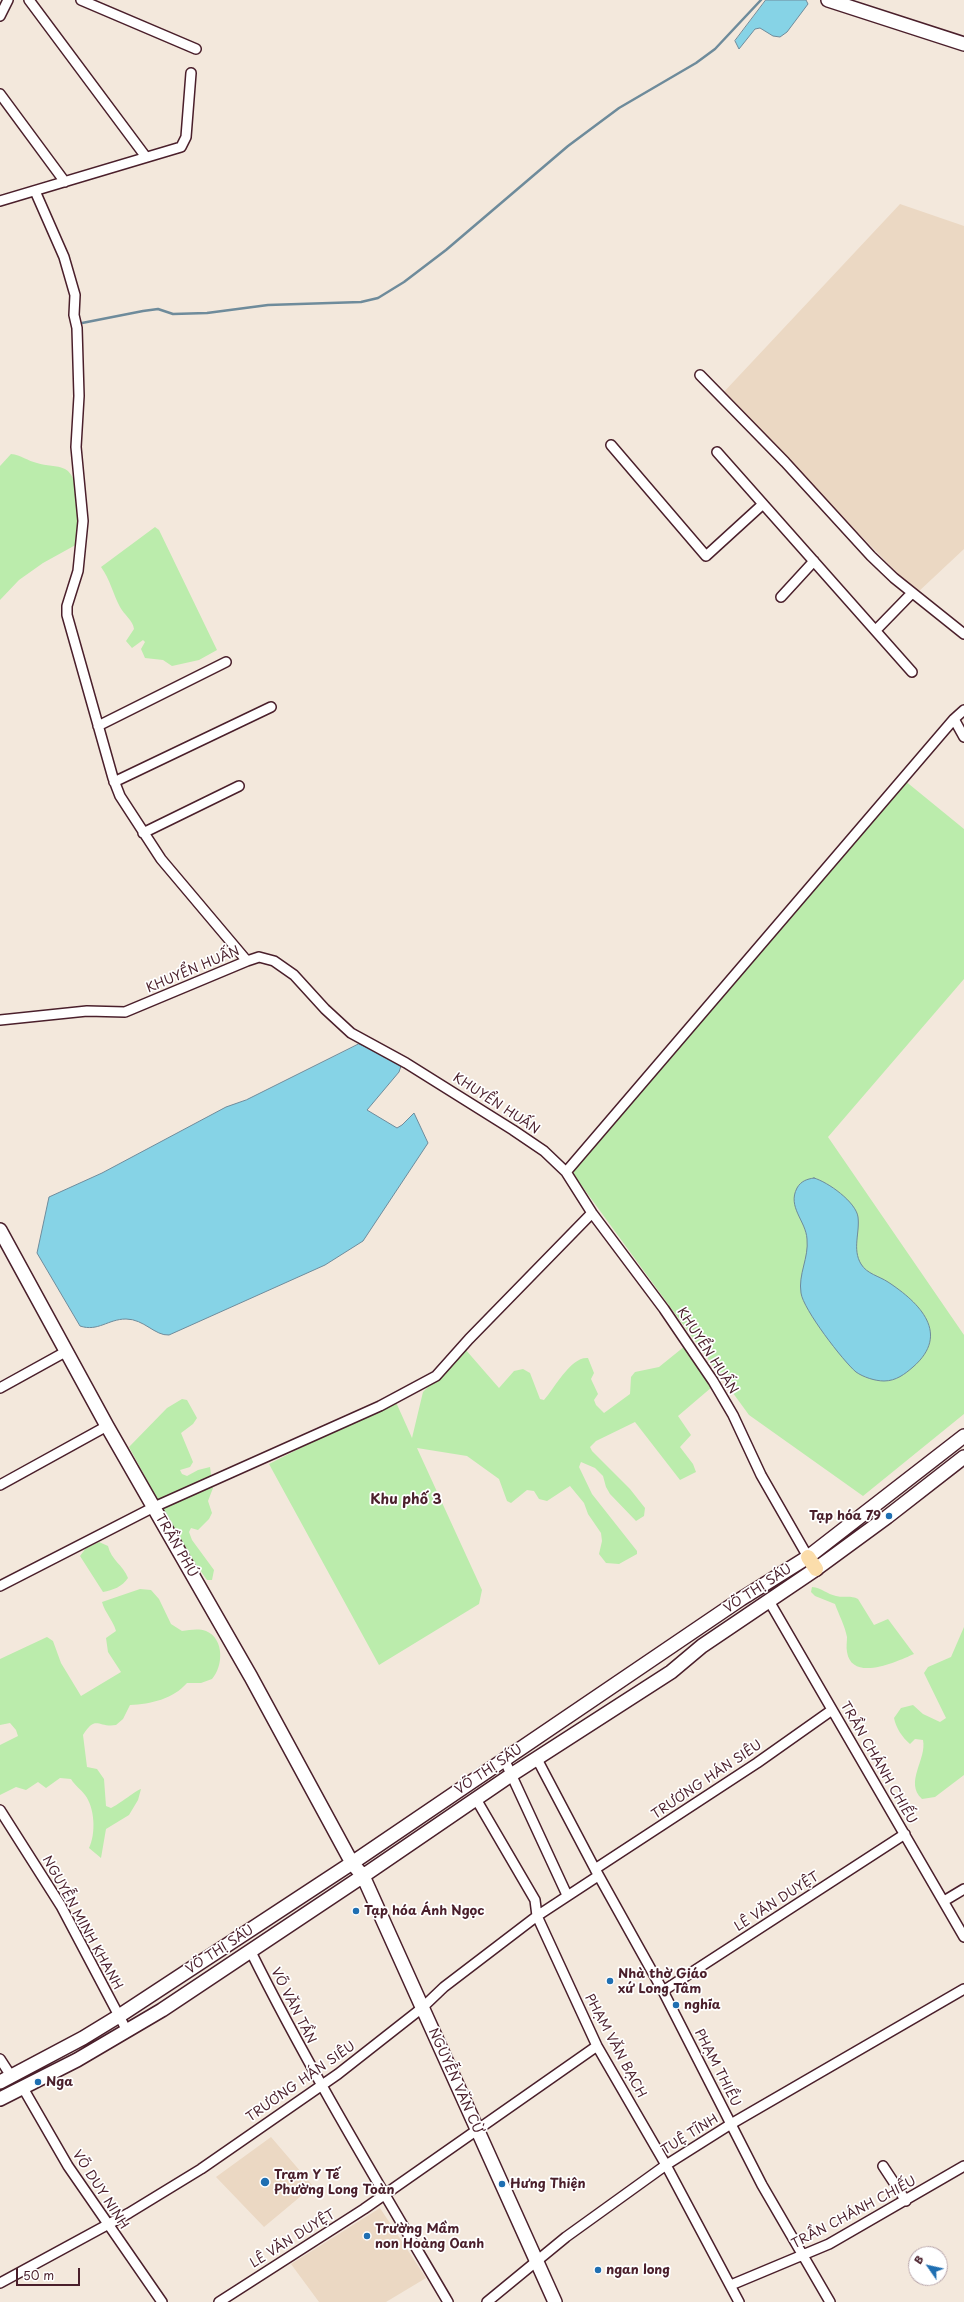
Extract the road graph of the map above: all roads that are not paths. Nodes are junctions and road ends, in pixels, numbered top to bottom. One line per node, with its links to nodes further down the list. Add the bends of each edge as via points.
1 (8, 0): 5 (street)
2 (29, 0): 10 (street)
3 (81, 0): 7 (street)
4 (828, 0): 6 (main road)
5 (0, 16)
6 (964, 44)
7 (196, 49)
8 (191, 73): 10 (street, via 185,142 178,148)
9 (0, 94): 11 (street)
10 (146, 157): 11 (street)
11 (65, 182): 12 (street)
12 (35, 191): 13 (street); 28 (street, via 64,257 75,295 79,404 76,447 83,520 78,571 67,606 67,615)
13 (0, 201)
14 (700, 375): 19 (street, via 785,462 871,556)
15 (611, 445): 17 (street, via 706,556)
16 (717, 452): 17 (street)
17 (762, 504): 18 (street)
18 (814, 561): 20 (street); 21 (street)
19 (912, 594): 21 (street); 22 (street)
20 (781, 597)
21 (876, 630): 24 (street)
22 (964, 634)
23 (226, 662): 28 (street)
24 (912, 672)
25 (271, 707): 30 (street)
26 (964, 710): 27 (street)
27 (954, 719): 29 (street); 35 (street)
28 (98, 726): 30 (street)
29 (964, 737)
30 (114, 782): 32 (street)
31 (239, 786): 32 (street)
32 (143, 833): 33 (street, via 194,900)
33 (247, 961): 34 (street, KHUYỂN HUẤN, via 124,1012 87,1011); 35 (street, KHUYỂN HUẤN, via 259,957 274,961 294,975 351,1033 433,1079 513,1130 544,1151)
34 (0, 1020)
35 (566, 1172): 36 (street, KHUYỂN HUẤN)
36 (592, 1213): 44 (street, via 436,1376 380,1406); 45 (street, KHUYỂN HUẤN, via 664,1309 713,1381 733,1416 757,1468)
37 (0, 1230): 38 (main road, TRẦN PHÚ)
38 (67, 1351): 39 (street); 40 (main road, TRẦN PHÚ)
39 (0, 1388)
40 (107, 1426): 43 (street); 44 (main road, TRẦN PHÚ)
41 (964, 1436): 45 (main road, VÕ THỊ SÁU)
42 (964, 1458): 45 (main road, VÕ THỊ SÁU)
43 (0, 1485)
44 (154, 1507): 46 (street); 55 (main road, TRẦN PHÚ, via 251,1677)
45 (812, 1563): 47 (main road, VÕ THỊ SÁU); 49 (main road, VÕ THỊ SÁU, via 741,1599)
46 (0, 1586)
47 (769, 1601): 48 (street, TRẦN CHÁNH CHIẾU); 50 (main road, VÕ THỊ SÁU, via 702,1646 670,1672)
48 (832, 1710): 54 (street, TRẦN CHÁNH CHIẾU); 56 (street, TRƯƠNG HÁN SIÊU)
49 (504, 1759): 51 (street); 55 (main road, VÕ THỊ SÁU)
50 (537, 1759): 51 (main road, VÕ THỊ SÁU); 56 (street, PHẠM THIỀU)
51 (511, 1775): 52 (main road, VÕ THỊ SÁU); 59 (street)
52 (476, 1799): 57 (main road, VÕ THỊ SÁU); 61 (street, PHẠM VĂN BẠCH, via 535,1900)
53 (0, 1810): 67 (street, NGUYỄN MINH KHANH, via 61,1906)
54 (905, 1834): 60 (street, TRẦN CHÁNH CHIẾU); 65 (street, LÊ VĂN DUYỆT)
55 (352, 1863): 57 (main road, NGUYỄN VĂN CỪ); 67 (main road, VÕ THỊ SÁU)
56 (597, 1872): 59 (street, TRƯƠNG HÁN SIÊU); 65 (street, PHẠM THIỀU)
57 (363, 1876): 63 (main road, VÕ THỊ SÁU); 66 (main road, NGUYỄN VĂN CỪ)
58 (964, 1889): 60 (street)
59 (567, 1895): 61 (street, TRƯƠNG HÁN SIÊU)
60 (944, 1901): 62 (street, TRẦN CHÁNH CHIẾU)
61 (537, 1916): 66 (street, TRƯƠNG HÁN SIÊU, via 440,1990); 69 (street, PHẠM VĂN BẠCH)
62 (964, 1937)
63 (250, 1950): 68 (main road, VÕ THỊ SÁU); 72 (street, VÕ VĂN TẦN)
64 (964, 1989): 75 (street, TUỆ TĨNH)
65 (663, 1991): 75 (street, PHẠM THIỀU)
66 (422, 2008): 72 (street, TRƯƠNG HÁN SIÊU); 76 (main road, NGUYỄN VĂN CỪ)
67 (119, 2016): 68 (street, NGUYỄN MINH KHANH); 71 (main road, VÕ THỊ SÁU)
68 (128, 2031): 73 (main road, VÕ THỊ SÁU)
69 (597, 2046): 76 (street, LÊ VĂN DUYỆT); 77 (street, PHẠM VĂN BẠCH)
70 (0, 2058): 71 (street)
71 (5, 2079)
72 (321, 2086): 80 (street, VÕ VĂN TẦN); 82 (street, TRƯƠNG HÁN SIÊU, via 201,2169)
73 (23, 2088): 74 (main road, VÕ THỊ SÁU); 82 (street, VÕ DUY NINH, via 68,2166)
74 (0, 2099)
75 (731, 2124): 77 (street, TUỆ TĨNH); 83 (street, PHẠM THIỀU)
76 (477, 2132): 80 (street, LÊ VĂN DUYỆT); 84 (main road, NGUYỄN VĂN CỪ)
77 (666, 2165): 84 (street, TUỆ TĨNH); 86 (street, PHẠM VĂN BẠCH)
78 (883, 2166): 81 (street)
79 (964, 2166): 81 (street, TRẦN CHÁNH CHIẾU)
80 (385, 2195): 88 (street, LÊ VĂN DUYỆT); 89 (street, VÕ VĂN TẦN)
81 (906, 2201): 83 (street, TRẦN CHÁNH CHIẾU)
82 (108, 2225): 85 (street, TRƯƠNG HÁN SIÊU); 87 (street, VÕ DUY NINH)
83 (803, 2256): 86 (street, TRẦN CHÁNH CHIẾU); 93 (street, PHẠM THIỀU)
84 (535, 2261): 90 (street, TUỆ TĨNH); 91 (main road, NGUYỄN VĂN CỪ)
85 (0, 2283)
86 (731, 2285): 92 (street, PHẠM VĂN BẠCH)
87 (162, 2302)
88 (219, 2302)
89 (448, 2302)
90 (486, 2302)
91 (555, 2302)
92 (739, 2302)
93 (830, 2302)

